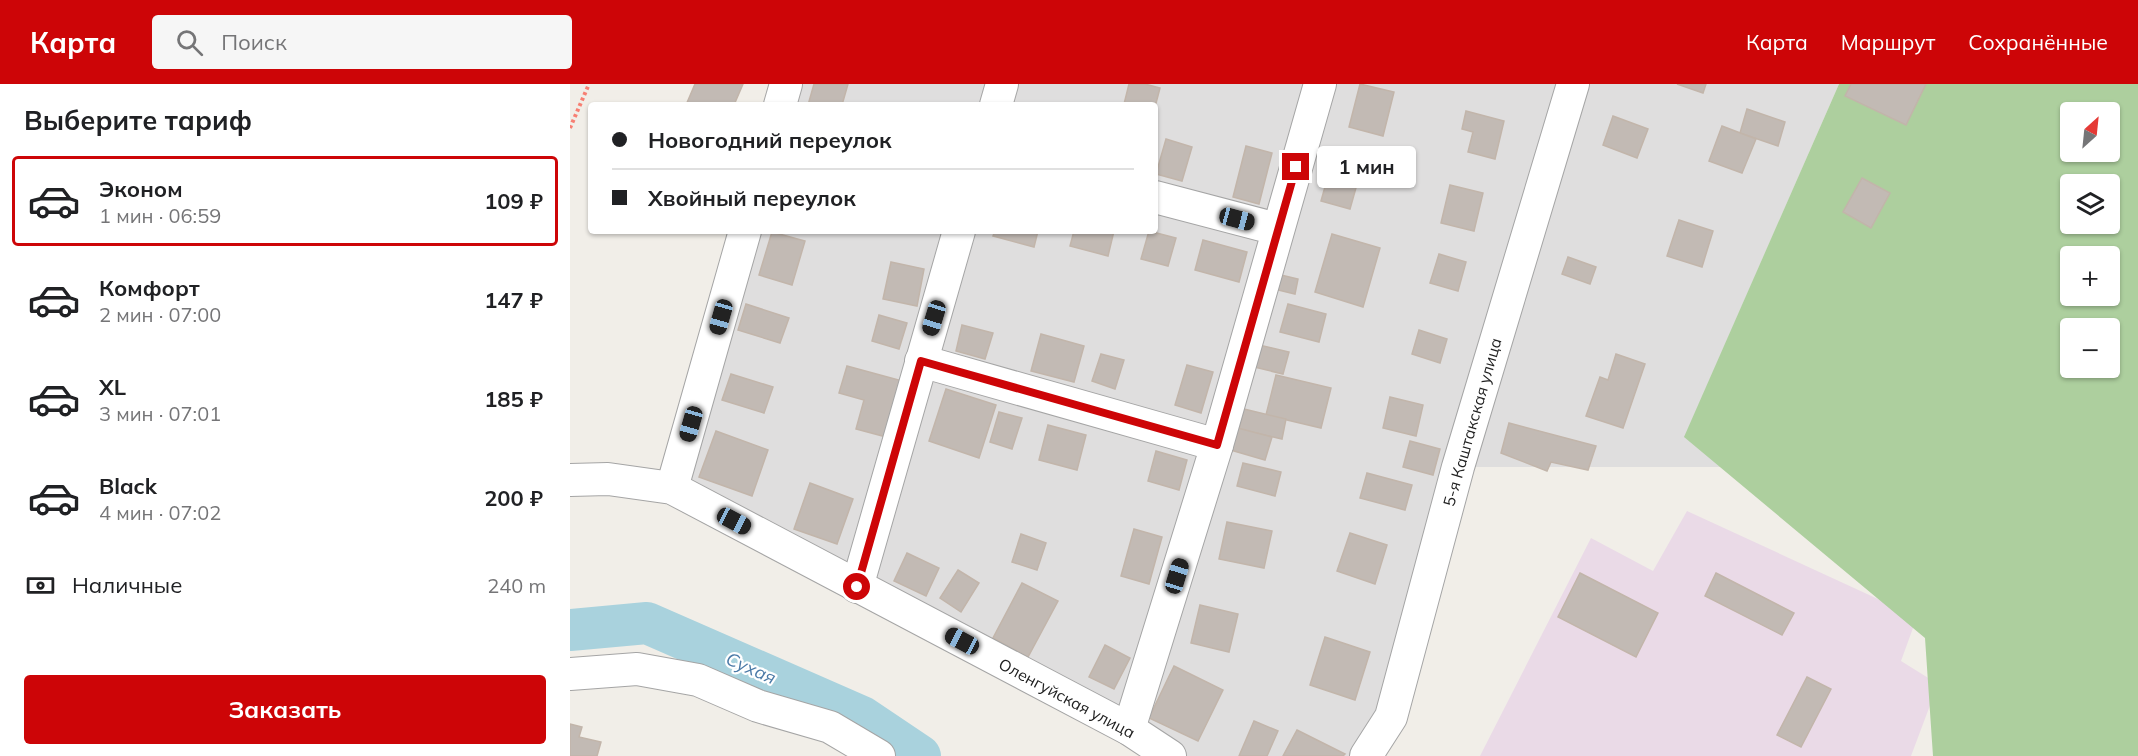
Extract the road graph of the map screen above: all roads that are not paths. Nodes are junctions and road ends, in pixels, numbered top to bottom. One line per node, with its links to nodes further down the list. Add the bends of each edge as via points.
1 (786, 84): 5 (street)
2 (1002, 84): 6 (street)
3 (1320, 84): 8 (street)
4 (1574, 84): 20 (street, 5-я Каштакская улица, via 1458,467 1391,717)
5 (781, 102)
6 (997, 102)
7 (1158, 198): 8 (street)
8 (1277, 229): 12 (street)
9 (744, 234): 14 (street)
10 (958, 234): 11 (street)
11 (921, 361): 12 (street); 15 (street)
12 (1217, 445): 17 (street)
13 (570, 480): 14 (street, Оленгуйская улица, via 608,478)
14 (672, 488): 15 (street, Оленгуйская улица)
15 (857, 587): 17 (street, Оленгуйская улица)
16 (570, 674): 18 (street, via 637,669 698,680 758,706 830,727)
17 (1130, 729): 19 (street, Оленгуйская улица)
18 (879, 756)
19 (1170, 756)
20 (1366, 756)

